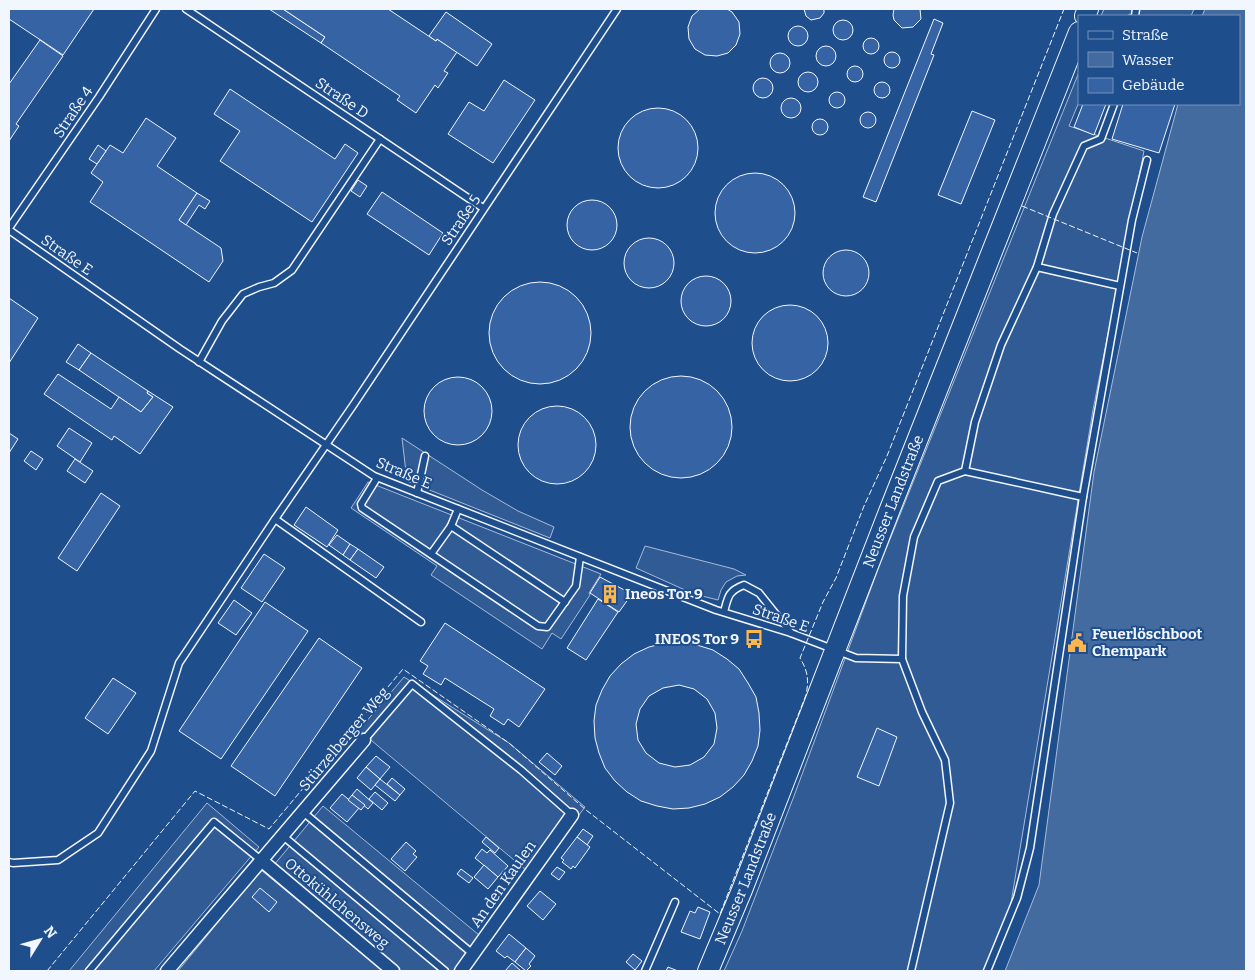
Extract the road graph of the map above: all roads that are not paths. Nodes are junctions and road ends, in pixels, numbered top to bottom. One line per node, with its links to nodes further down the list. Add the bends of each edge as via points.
1 (156, 9): 9 (lane, Straße 4)
2 (186, 9): 6 (lane, Straße D)
3 (617, 9): 8 (lane, Straße 5)
4 (1078, 35): 28 (main road, Neusser Landstraße)
5 (1114, 105): 10 (lane, via 1101,139 1084,146 1053,214)
6 (380, 139): 8 (lane, Straße D); 12 (lane, via 292,270 274,283 243,294 222,321)
7 (1147, 160): 11 (lane)
8 (483, 208): 13 (lane, Straße 5)
9 (9, 229): 12 (lane, Straße E)
10 (1037, 267): 11 (lane); 15 (lane, via 998,354 974,422)
11 (1120, 286): 18 (lane)
12 (199, 362): 13 (lane, Straße E)
13 (326, 444): 16 (lane, Straße E); 20 (lane, Straße 5)
14 (425, 456): 17 (lane)
15 (964, 471): 18 (lane); 29 (lane, via 938,481 914,537 903,596)
16 (378, 478): 17 (lane, Straße E); 22 (lane, via 361,504 362,508)
17 (418, 493): 19 (lane, Straße E)
18 (1083, 497): 46 (lane, via 1030,848 1017,898)
19 (458, 509): 21 (lane); 23 (lane, Straße E)
20 (275, 519): 26 (lane); 35 (lane, Straße 5, via 179,663 151,751 98,833 58,860)
21 (451, 526): 22 (lane); 24 (lane)
22 (431, 554): 24 (lane, via 538,626 547,627)
23 (580, 557): 24 (lane, via 576,586); 25 (lane, Straße E)
24 (565, 602)
25 (724, 612): 27 (lane, Straße E); 27 (lane, via 734,588 744,585 759,593)
26 (421, 622)
27 (791, 633): 28 (lane, Straße E)
28 (836, 650): 29 (lane, Straße E, via 856,658); 44 (main road, Neusser Landstraße)
29 (902, 659): 45 (lane, via 945,760 950,803)
30 (364, 740): 31 (street, Stürzelberger Weg); 32 (lane, Stürzelberger Weg, via 412,684 521,770)
31 (303, 812): 33 (street, Stürzelberger Weg); 37 (lane)
32 (572, 815): 37 (street, An den Kaulen)
33 (283, 836): 34 (street, Stürzelberger Weg); 41 (lane)
34 (261, 860): 38 (lane, via 214,822); 39 (street, Stürzelberger Weg); 40 (street, Ottokühlchensweg)
35 (9, 862)
36 (675, 902): 43 (lane)
37 (473, 954): 42 (street, An den Kaulen)
38 (89, 971)
39 (167, 971)
40 (393, 971)
41 (445, 971)
42 (461, 971)
43 (645, 971)
44 (708, 971)
45 (911, 971)
46 (987, 971)

